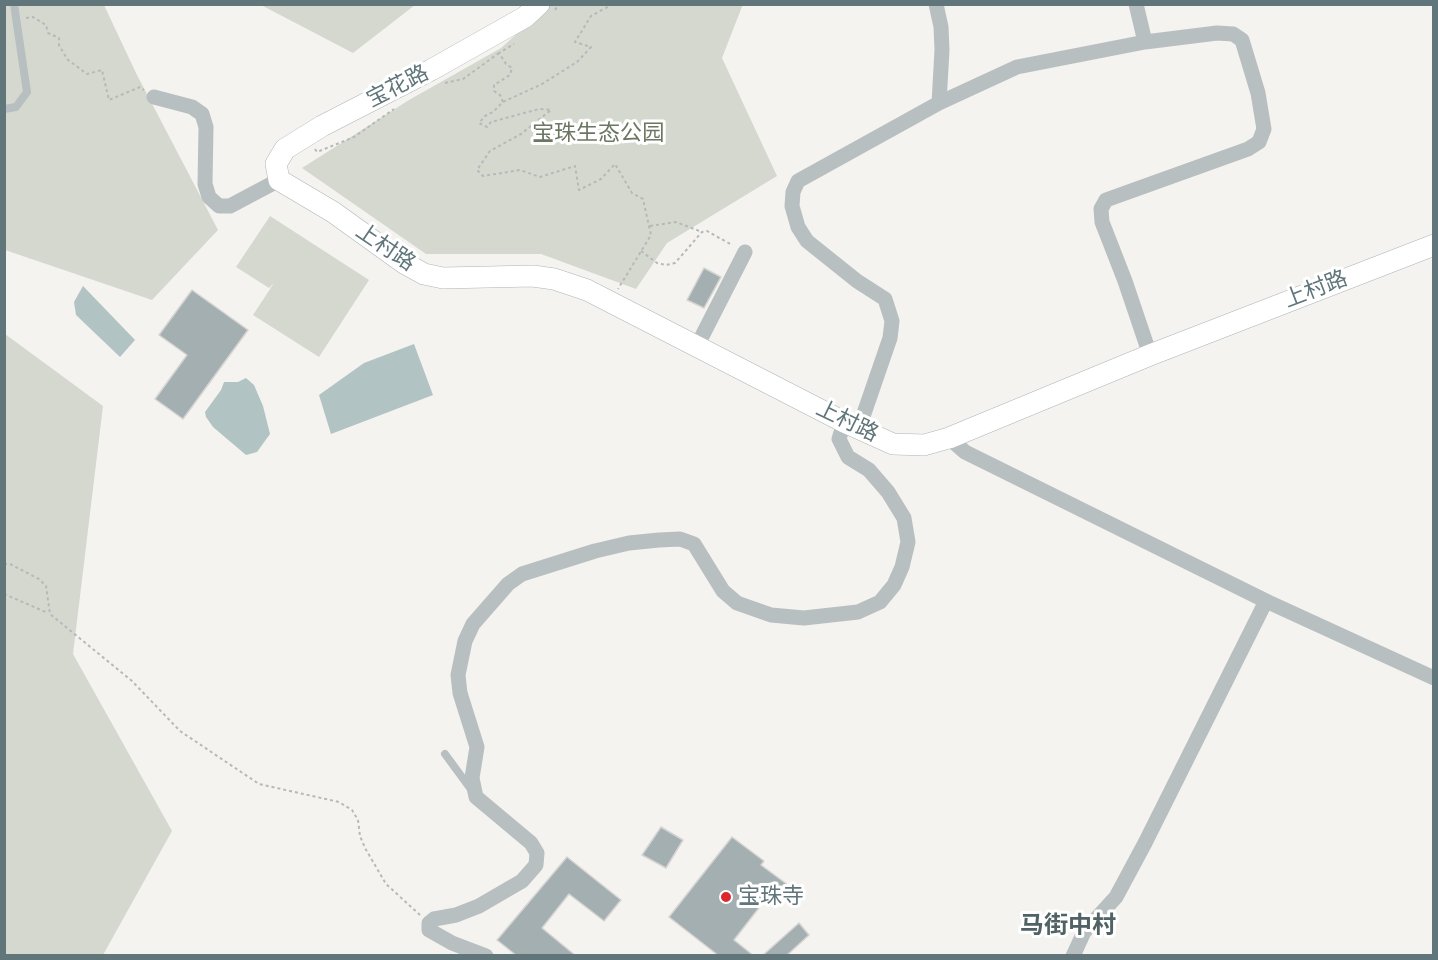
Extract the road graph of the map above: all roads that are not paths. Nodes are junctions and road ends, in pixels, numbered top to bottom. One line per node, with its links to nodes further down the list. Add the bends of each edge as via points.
1 (15, 4): 8 (lane, via 27,92 16,107)
2 (936, 4): 7 (street, via 942,50)
3 (1136, 4): 5 (street)
4 (546, 8): 9 (street, 宝花路, via 308,134 285,149 276,164)
5 (1145, 42): 7 (street, via 1017,67); 13 (street, via 1217,33 1233,34 1242,40 1256,84 1264,129 1259,142 1248,149 1131,189 1106,200 1101,209 1102,222)
6 (154, 97): 9 (street, via 192,107 202,114 207,127 205,184 219,207 230,206)
7 (939, 102): 14 (street, via 798,181 793,192 798,227 807,241 885,299 892,321 890,338)
8 (4, 109)
9 (279, 180): 12 (street, 上村路, via 424,274 443,278 554,279 587,290)
10 (1434, 245): 13 (street, 上村路)
11 (746, 252): 12 (street)
12 (697, 346): 14 (street, 上村路)
13 (1150, 355): 15 (street, 上村路)
14 (851, 425): 15 (street, 上村路, via 893,444 924,445); 19 (street, via 838,439 848,457 869,470 888,492 904,518 908,542 894,585 880,602 858,612 804,618 771,615 736,603 723,591 694,544 680,539 629,543 522,574 472,624 461,658 460,693 477,747 472,778)
15 (949, 438): 16 (street, via 965,452)
16 (1266, 601): 17 (street); 21 (street, via 1121,888 1084,932)
17 (1434, 678)
18 (445, 754): 19 (lane)
19 (476, 797): 20 (street, via 531,843 537,853 536,865 522,881 479,906 429,923 429,930)
20 (486, 956)
21 (1073, 956)

